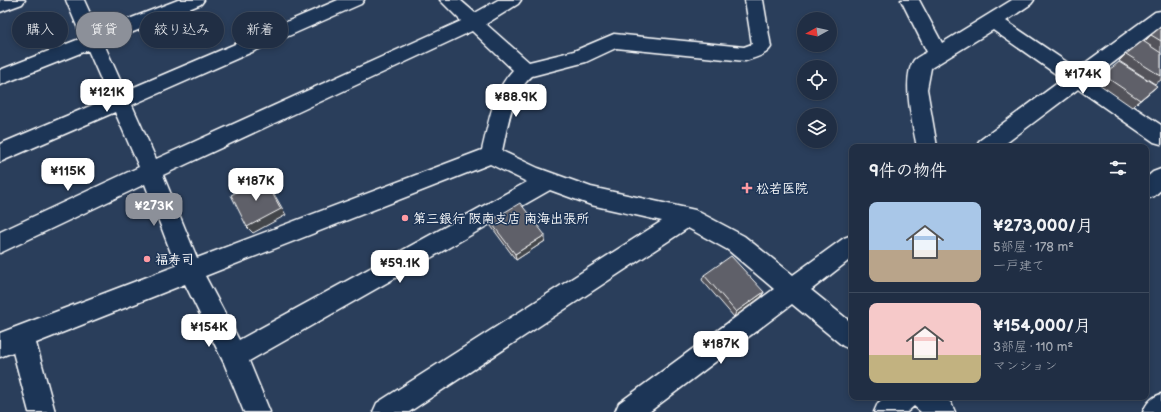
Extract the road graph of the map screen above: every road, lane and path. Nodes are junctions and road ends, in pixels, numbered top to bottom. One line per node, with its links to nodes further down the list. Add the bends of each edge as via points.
1 (16, 0): 10 (street)
2 (75, 0): 11 (street)
3 (195, 0): 15 (street)
4 (355, 0): 22 (street)
5 (450, 0): 14 (street)
6 (512, 0): 14 (street)
7 (754, 0): 19 (street, via 762,47 745,54 614,40 579,57)
8 (910, 0): 18 (street)
9 (1025, 0): 13 (street)
10 (0, 6)
11 (80, 12)
12 (1161, 17): 21 (street)
13 (993, 21): 18 (street); 21 (street)
14 (474, 22): 19 (street); 28 (street)
15 (132, 26)
16 (77, 48): 20 (street)
17 (95, 48): 22 (street)
18 (938, 54): 24 (street, via 922,64 917,89)
19 (526, 70): 27 (street, via 510,89 503,105)
20 (0, 78)
21 (1078, 79): 23 (street); 25 (street)
22 (120, 102): 26 (street); 28 (street)
23 (1161, 136)
24 (926, 144)
25 (990, 144)
26 (0, 153)
27 (491, 155): 30 (street); 35 (street)
28 (150, 171): 33 (street); 35 (street)
29 (1161, 178): 31 (street)
30 (548, 181): 32 (street, via 591,196); 39 (street)
31 (1149, 188)
32 (687, 217): 36 (street, via 736,243); 45 (street)
33 (0, 243)
34 (849, 247): 36 (street)
35 (190, 271): 38 (street); 39 (street)
36 (793, 288): 37 (street); 46 (street)
37 (849, 335)
38 (11, 341): 43 (street)
39 (234, 356): 44 (street)
40 (901, 400): 47 (street)
41 (927, 400): 48 (street)
42 (1161, 407): 49 (street)
43 (42, 412)
44 (257, 412)
45 (386, 412)
46 (628, 412)
47 (887, 412)
48 (942, 412)
49 (1156, 412)

